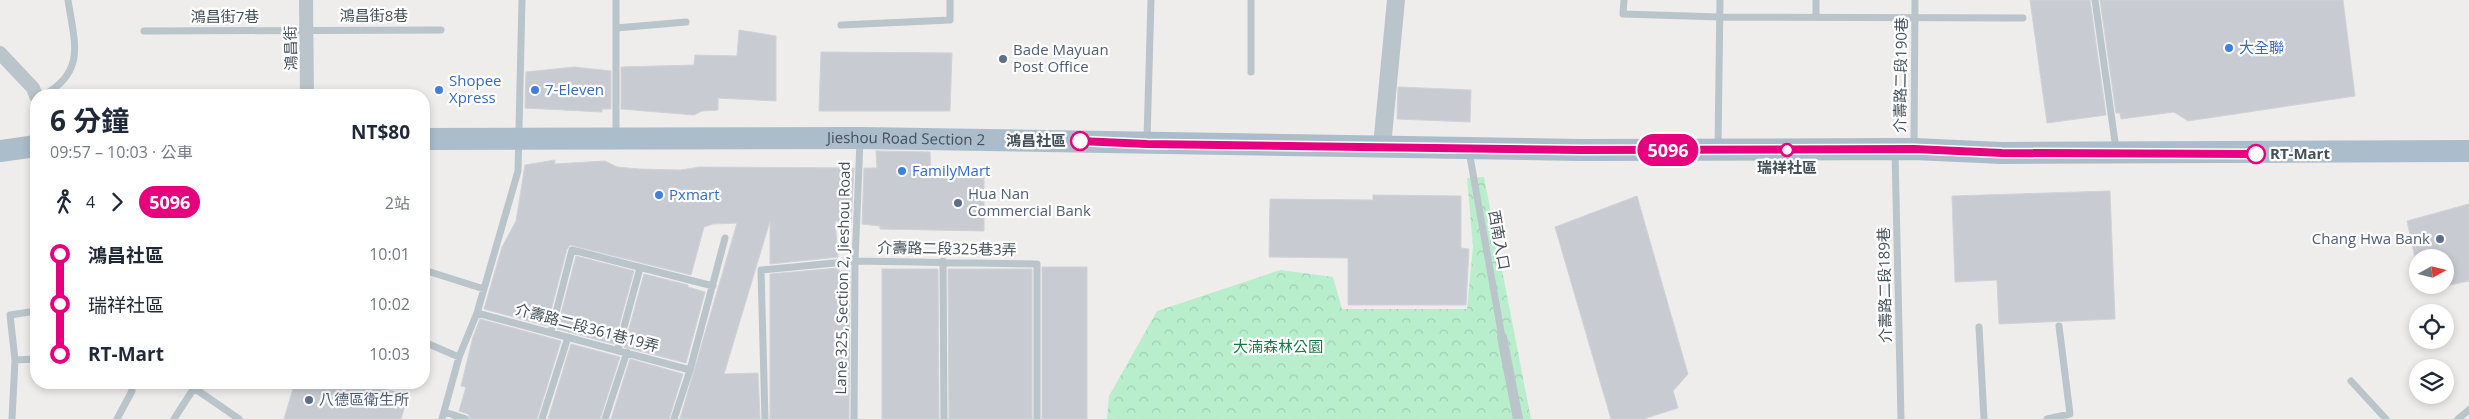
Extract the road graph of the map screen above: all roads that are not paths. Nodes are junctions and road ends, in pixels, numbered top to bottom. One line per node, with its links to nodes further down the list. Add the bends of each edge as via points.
1 (68, 0): 27 (lane, via 75,50 70,74)
2 (306, 0): 21 (street, 鴻昌街)
3 (522, 0): 29 (lane)
4 (616, 0): 20 (lane)
5 (950, 0): 19 (lane, via 950,20)
6 (1151, 0): 33 (lane)
7 (1251, 0): 25 (lane)
8 (1396, 0): 34 (street)
9 (1624, 0): 14 (lane, via 1623,14)
10 (1720, 0): 14 (lane)
11 (1816, 0): 15 (lane)
12 (1915, 0): 16 (lane, 介壽路二段190巷)
13 (2095, 0): 41 (lane)
14 (1720, 17): 15 (lane); 38 (lane)
15 (1816, 17): 16 (lane)
16 (1915, 17): 17 (lane); 37 (lane, 介壽路二段190巷)
17 (2023, 18)
18 (686, 22): 20 (lane)
19 (840, 25)
20 (616, 28): 30 (lane)
21 (307, 30): 22 (lane, 鴻昌街8巷); 23 (lane, 鴻昌街7巷); 28 (street, 鴻昌街)
22 (441, 30)
23 (144, 31)
24 (0, 53): 26 (street)
25 (1251, 72)
26 (32, 89)
27 (54, 89)
28 (308, 89)
29 (518, 138): 30 (main road, Jieshou Road Section 2); 32 (main road, Jieshou Road Section 2); 48 (lane, via 518,171)
30 (616, 138): 31 (main road, Jieshou Road Section 2)
31 (860, 138): 33 (main road, Jieshou Road Section 2); 43 (lane, Lane 325, Section 2, Jieshou Road)
32 (430, 139)
33 (1147, 144): 34 (main road, Jieshou Road Section 2)
34 (1382, 146): 36 (main road, Jieshou Road Section 2)
35 (30, 147): 39 (main road)
36 (1468, 148): 38 (main road, Jieshou Road Section 2); 55 (lane, 西南入口)
37 (1904, 149): 38 (main road, Jieshou Road Section 2); 41 (main road, Jieshou Road Section 2, via 2002,153); 83 (lane, 介壽路二段189巷)
38 (1718, 150)
39 (0, 151)
40 (2469, 151): 41 (main road, Jieshou Road Section 2)
41 (2117, 152)
42 (725, 238): 47 (lane)
43 (855, 261): 44 (lane, 介壽路二段325巷3弄); 78 (lane, 介壽路二段325巷3弄, via 761,270); 79 (lane, Lane 325, Section 2, Jieshou Road)
44 (943, 261): 80 (lane); 81 (lane, 介壽路二段325巷3弄, via 1038,264)
45 (640, 268): 47 (lane); 53 (lane, via 572,250); 57 (lane)
46 (430, 272): 48 (lane)
47 (712, 286): 62 (lane)
48 (484, 289): 50 (lane)
49 (30, 312): 61 (lane, via 10,315)
50 (477, 313): 53 (lane, 介壽路二段361巷19弄); 59 (lane)
51 (1979, 326): 84 (lane)
52 (2059, 326): 85 (lane, via 2070,414)
53 (551, 332): 54 (lane, 介壽路二段361巷19弄)
54 (568, 337): 57 (lane, 介壽路二段361巷19弄); 75 (lane)
55 (1502, 337): 82 (street)
56 (430, 345): 59 (lane)
57 (618, 349): 58 (lane, 介壽路二段361巷19弄)
58 (627, 352): 62 (lane, 介壽路二段361巷19弄); 76 (lane)
59 (459, 357): 68 (lane)
60 (30, 359): 61 (lane)
61 (15, 360): 69 (lane)
62 (690, 370): 77 (lane)
63 (2351, 381): 86 (lane)
64 (132, 389): 70 (lane)
65 (192, 389): 71 (lane)
66 (199, 389): 72 (lane)
67 (2469, 410): 87 (lane)
68 (445, 412): 73 (lane); 74 (lane)
69 (12, 419)
70 (117, 419)
71 (174, 419)
72 (240, 419)
73 (442, 419)
74 (466, 419)
75 (542, 419)
76 (605, 419)
77 (674, 419)
78 (765, 419)
79 (854, 419)
80 (944, 419)
81 (1038, 419)
82 (1518, 419)
83 (1902, 419)
84 (1984, 419)
85 (2047, 419)
86 (2386, 419)
87 (2458, 419)

